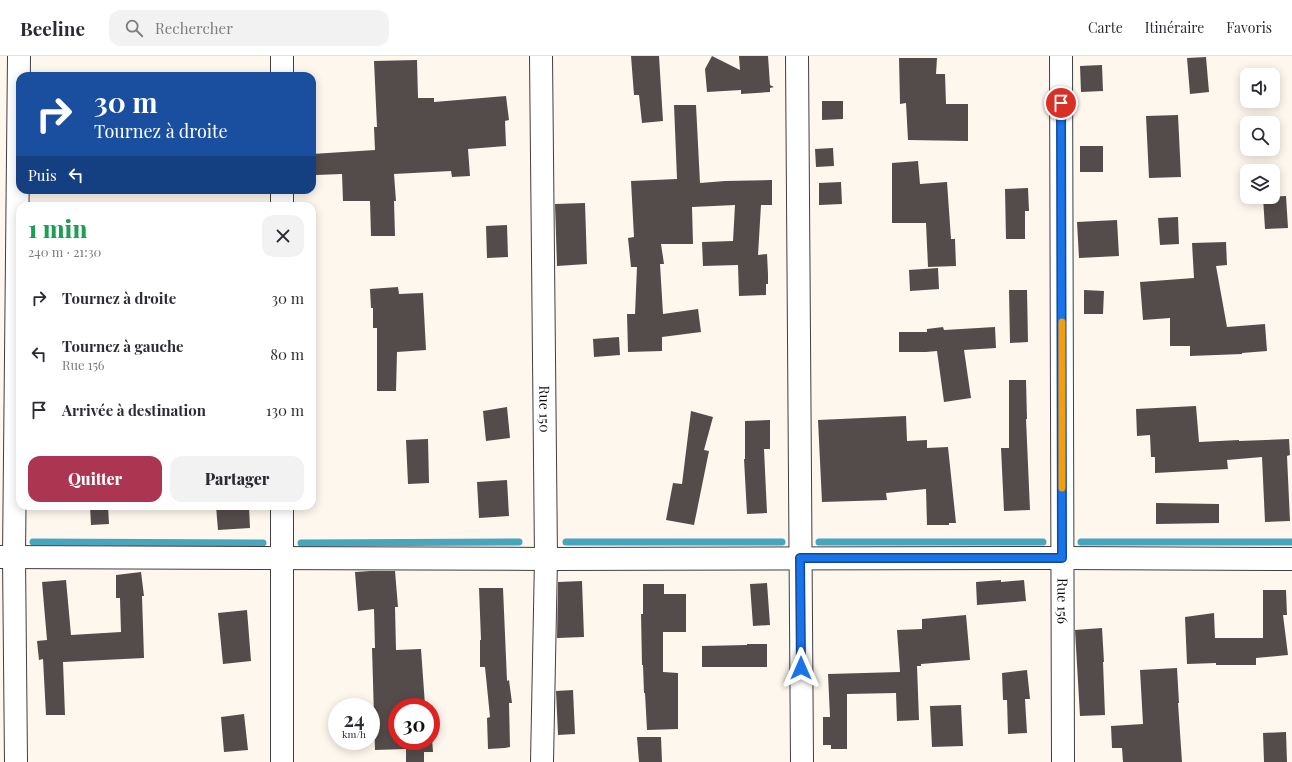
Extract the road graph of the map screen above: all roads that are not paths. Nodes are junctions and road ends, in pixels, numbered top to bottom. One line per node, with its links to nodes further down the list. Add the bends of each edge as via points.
1 (19, 56): 6 (street)
2 (282, 56): 7 (street)
3 (541, 56): 14 (street, Rue 150)
4 (797, 56): 12 (street)
5 (1061, 56): 13 (street, Rue 156)
6 (19, 72)
7 (282, 72)
8 (16, 181): 10 (street)
9 (282, 510): 11 (street)
10 (7, 557): 11 (street); 16 (street)
11 (282, 558): 14 (street); 17 (street)
12 (800, 558): 13 (street); 14 (street); 19 (street)
13 (1062, 558): 15 (street); 20 (street, Rue 156)
14 (546, 559): 18 (street, Rue 150)
15 (1292, 559)
16 (16, 762)
17 (282, 762)
18 (542, 762)
19 (802, 762)
20 (1063, 762)

